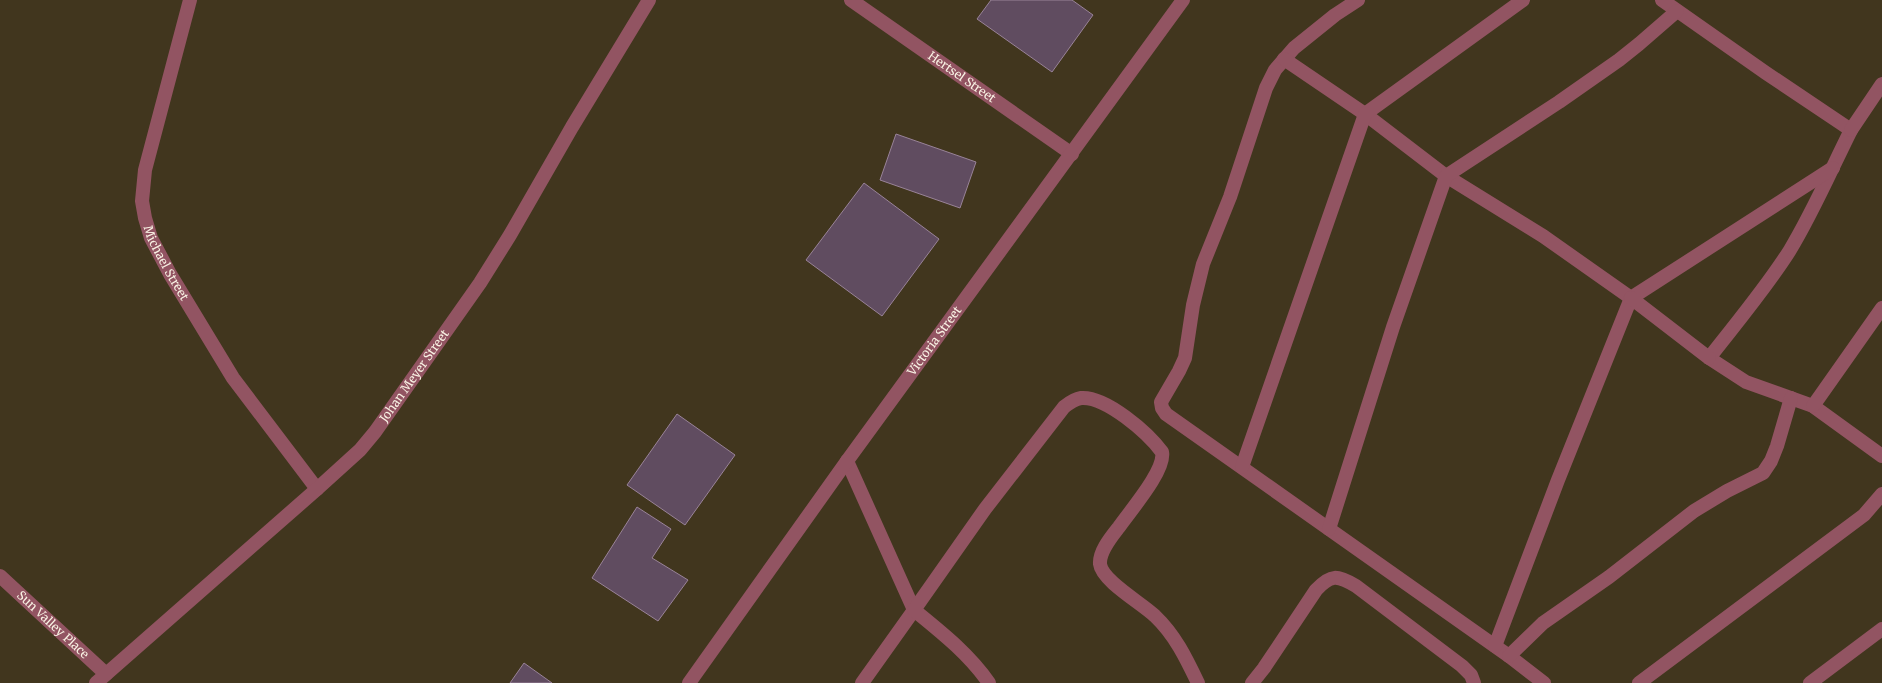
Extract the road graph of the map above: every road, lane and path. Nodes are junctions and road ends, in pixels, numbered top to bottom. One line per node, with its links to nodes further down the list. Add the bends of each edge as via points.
1 (190, 0): 24 (street, Michael Street, via 145,170 142,201 145,218 151,238 170,274 233,378)
2 (649, 0): 24 (street, Johan Meyer Street, via 480,283 375,432)
3 (851, 0): 13 (street, Hertsel Street)
4 (1184, 0): 13 (street, Victoria Street)
5 (1358, 0): 9 (street, via 1304,39)
6 (1523, 0): 11 (street)
7 (1662, 0): 8 (street)
8 (1678, 11): 12 (street); 15 (street, via 1619,60)
9 (1284, 59): 11 (street); 23 (street, via 1263,96 1230,197 1203,264 1185,358 1161,402 1166,414)
10 (1882, 84): 12 (street)
11 (1365, 114): 15 (street); 23 (street)
12 (1851, 130): 14 (street)
13 (1072, 154): 22 (street, Victoria Street)
14 (1833, 168): 16 (street); 18 (street, via 1772,278)
15 (1446, 176): 16 (street, via 1543,236); 26 (street, via 1393,327)
16 (1631, 298): 18 (street); 30 (street)
17 (1882, 308): 20 (street)
18 (1709, 358): 19 (street, via 1746,382)
19 (1791, 398): 20 (street); 31 (street, via 1777,446 1763,473 1694,511 1543,623)
20 (1814, 406): 21 (street)
21 (1882, 456)
22 (847, 461): 28 (street); 33 (street, Victoria Street)
23 (1242, 467): 26 (street)
24 (317, 489): 32 (street, Johan Meyer Street)
25 (1882, 494): 40 (street, via 1864,515)
26 (1329, 529): 30 (street)
27 (0, 576): 32 (street, Sun Valley Place)
28 (914, 610): 34 (street); 35 (street, via 960,648); 36 (street, via 984,509 1064,407 1082,398 1100,402 1134,422 1157,445 1163,456 1157,472 1102,555 1102,570 1167,628 1180,645)
29 (1882, 629): 41 (street)
30 (1495, 646): 31 (street)
31 (1509, 656): 39 (street)
32 (101, 679)
33 (689, 683)
34 (862, 683)
35 (989, 683)
36 (1198, 683)
37 (1252, 683): 38 (street, via 1316,590 1324,582 1342,578 1462,666)
38 (1474, 683)
39 (1544, 683)
40 (1639, 683)
41 (1810, 683)

